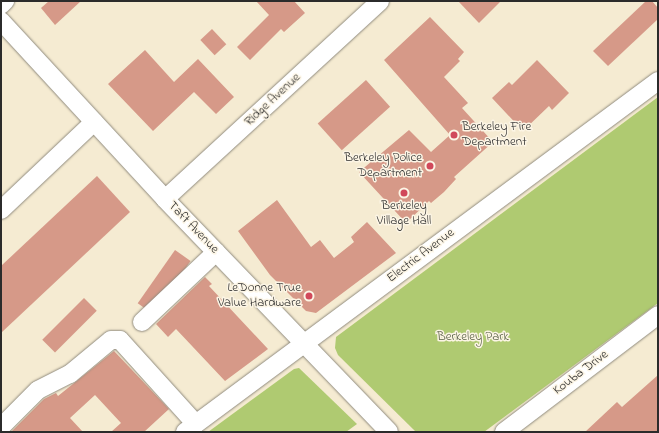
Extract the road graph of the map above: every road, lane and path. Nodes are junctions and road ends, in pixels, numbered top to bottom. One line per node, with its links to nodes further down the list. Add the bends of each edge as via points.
1 (5, 1): 3 (street)
2 (380, 1): 7 (street, Ridge Avenue)
3 (1, 5)
4 (1, 21): 6 (street, Taft Avenue)
5 (658, 81): 12 (street, Electric Avenue)
6 (94, 122): 7 (street, Taft Avenue); 8 (street)
7 (165, 199): 9 (street, Taft Avenue)
8 (1, 210)
9 (216, 252): 11 (street); 12 (street, Taft Avenue)
10 (658, 315): 17 (street, Kouba Drive)
11 (142, 322)
12 (303, 343): 14 (street, Electric Avenue); 16 (street, Taft Avenue)
13 (1, 427): 14 (street, via 38,390 70,374 111,340 120,340); 15 (street)
14 (191, 428)
15 (4, 432)
16 (389, 432)
17 (504, 432)

